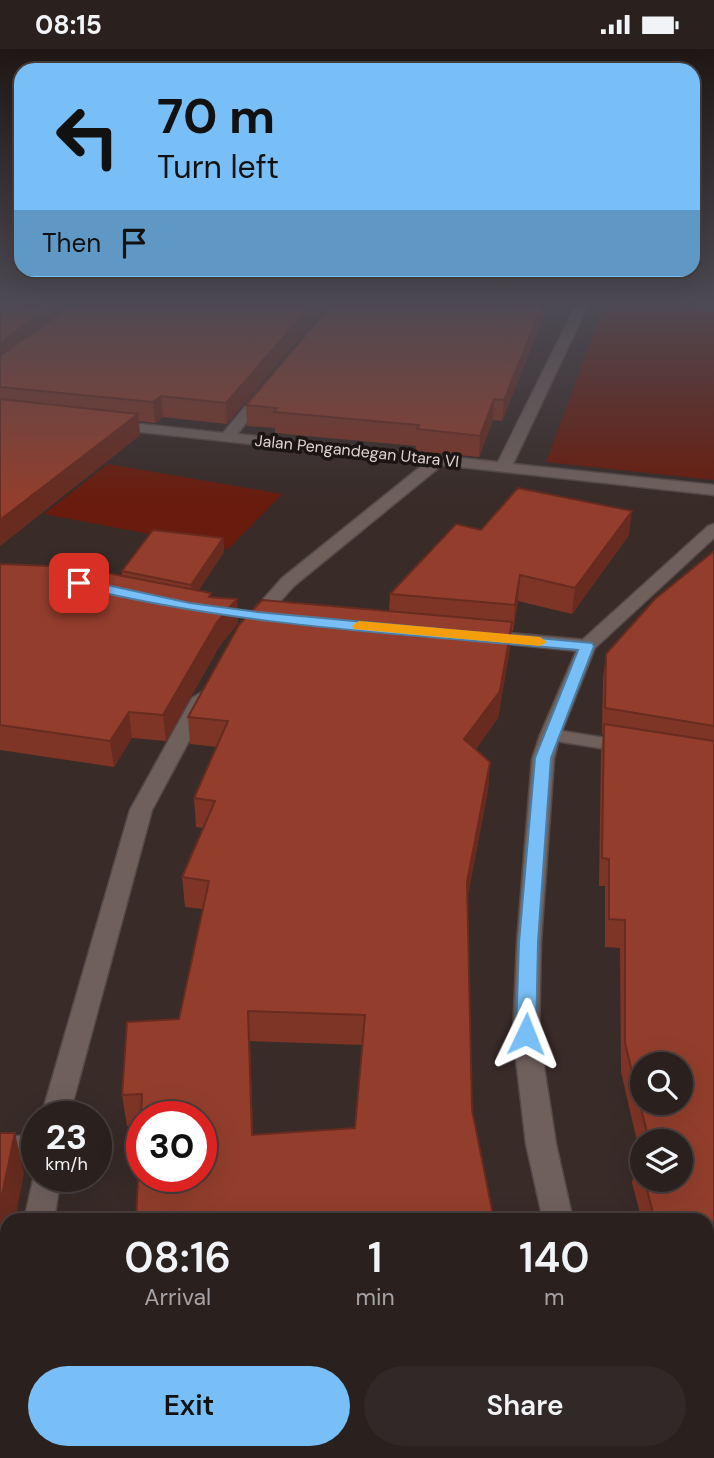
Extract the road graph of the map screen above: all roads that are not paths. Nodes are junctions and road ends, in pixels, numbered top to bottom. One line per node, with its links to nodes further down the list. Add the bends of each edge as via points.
1 (551, 369): 6 (street)
2 (270, 385): 4 (street)
3 (94, 423): 4 (street, Jalan Pengandegan Utara VI)
4 (227, 437): 5 (street, Jalan Pengandegan Utara VI)
5 (440, 460): 6 (street, Jalan Pengandegan Utara VI); 10 (street, via 288,582)
6 (503, 467): 7 (street, Jalan Pengandegan Utara VI)
7 (714, 490)
8 (714, 529): 14 (street)
9 (230, 613): 10 (street)
10 (257, 617): 11 (street); 13 (street)
11 (285, 619)
12 (465, 635): 14 (street)
13 (239, 637)
14 (587, 646): 16 (street)
15 (211, 683): 18 (street, via 141,810)
16 (550, 735): 17 (street); 23 (street, via 543,758 526,1034 541,1144)
17 (646, 749)
18 (59, 1101)
19 (21, 1148): 20 (street)
20 (0, 1149)
21 (43, 1192): 22 (street)
22 (40, 1213)
23 (556, 1213)

